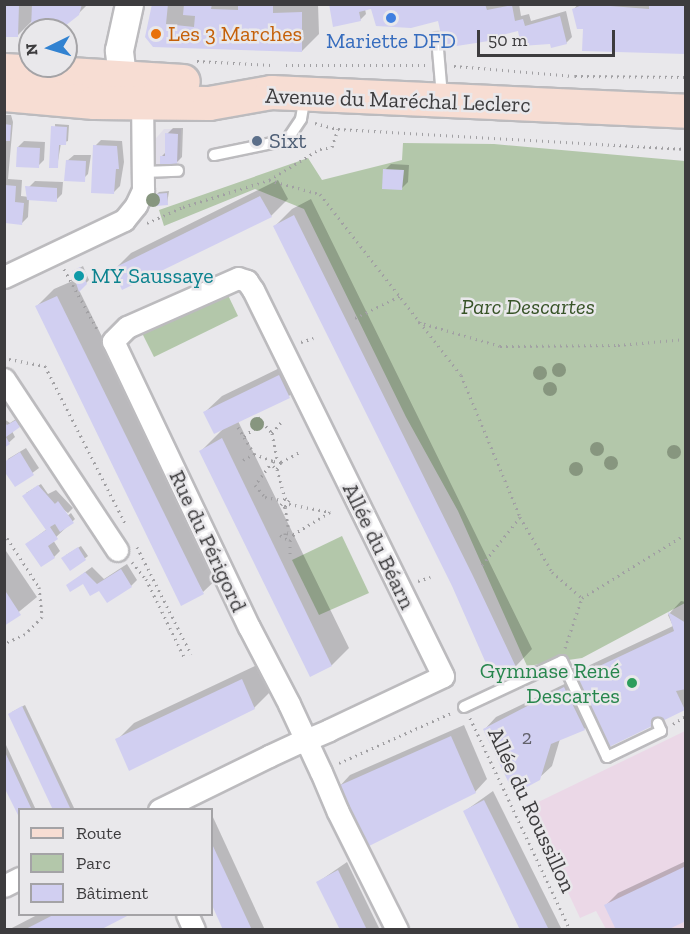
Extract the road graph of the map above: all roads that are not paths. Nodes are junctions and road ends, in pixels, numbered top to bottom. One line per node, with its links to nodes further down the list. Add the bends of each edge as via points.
1 (129, 4): 4 (street, via 119,50)
2 (437, 38): 5 (lane)
3 (8, 86): 4 (main road, via 97,91)
4 (131, 88): 6 (main road, Avenue du Maréchal Leclerc, via 276,74); 10 (street)
5 (442, 99): 6 (main road, Avenue du Maréchal Leclerc); 7 (main road, Avenue du Maréchal Leclerc)
6 (303, 106): 8 (lane, via 287,140)
7 (686, 111)
8 (214, 154)
9 (178, 171): 10 (lane)
10 (143, 172): 11 (street, via 143,190 124,220)
11 (4, 277)
12 (113, 341): 17 (street, Rue du Périgord); 17 (street, Allée du Béarn, via 127,327 224,281 247,281 443,676)
13 (7, 369): 14 (street)
14 (125, 545)
15 (464, 707): 16 (lane, via 562,661 607,757 661,731)
16 (658, 724)
17 (306, 740): 18 (street); 23 (street, Rue du Périgord)
18 (163, 808)
19 (18, 879): 20 (street)
20 (4, 886)
21 (187, 916): 22 (street)
22 (194, 930)
23 (397, 930)

